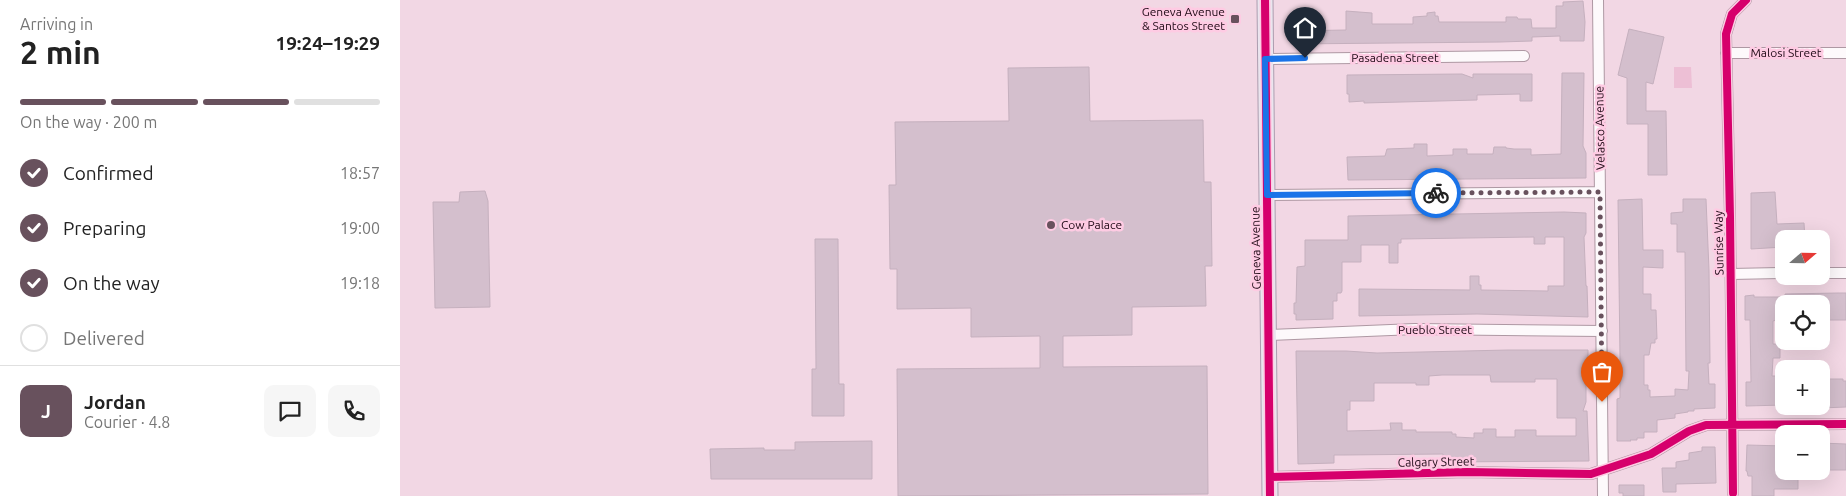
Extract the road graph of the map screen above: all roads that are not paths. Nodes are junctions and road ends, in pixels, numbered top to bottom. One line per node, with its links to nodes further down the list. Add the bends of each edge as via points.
1 (1265, 0): 7 (main road, Geneva Avenue)
2 (1598, 0): 8 (street, Velasco Avenue)
3 (1746, 0): 4 (street, Sunrise Way, via 1732,14 1726,34)
4 (1726, 53): 5 (street, Malosi Street); 13 (street, Sunrise Way)
5 (1846, 53)
6 (1524, 56): 7 (street, Pasadena Street)
7 (1265, 59): 9 (main road, Geneva Avenue)
8 (1600, 192): 9 (street); 14 (street, Velasco Avenue)
9 (1267, 195): 15 (main road, Geneva Avenue)
10 (1846, 272): 12 (street)
11 (1775, 273): 13 (street)
12 (1830, 273)
13 (1731, 274): 16 (street, Sunrise Way)
14 (1602, 331): 15 (street, Pueblo Street, via 1415,329); 18 (street, Velasco Avenue)
15 (1268, 334): 19 (main road, Geneva Avenue)
16 (1732, 424): 17 (street, Calgary Street); 18 (street, Calgary Street, via 1696,427 1651,454); 20 (street, Sunrise Way)
17 (1846, 424)
18 (1603, 471): 19 (street, Calgary Street, via 1581,475 1467,472); 22 (street, Velasco Avenue)
19 (1270, 477): 21 (main road, Geneva Avenue)
20 (1733, 494)
21 (1270, 496)
22 (1603, 496)

